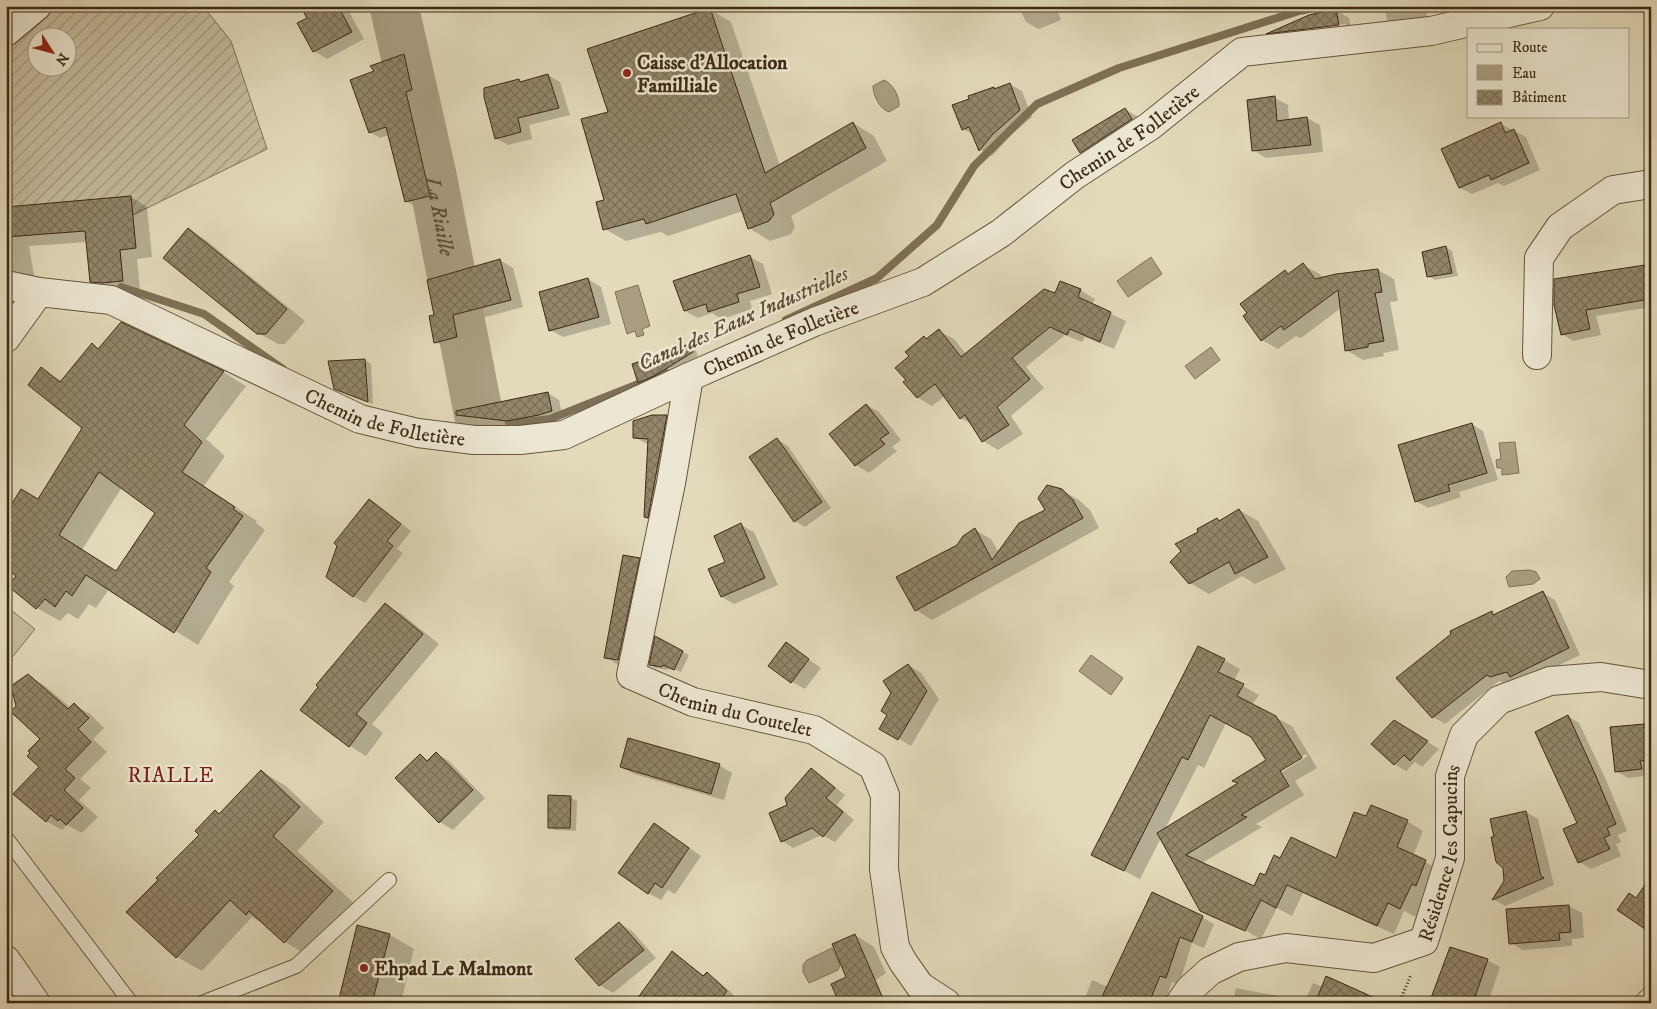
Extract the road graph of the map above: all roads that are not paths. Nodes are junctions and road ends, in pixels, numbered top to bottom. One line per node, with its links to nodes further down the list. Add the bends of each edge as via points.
1 (37, 6): 3 (street)
2 (1540, 6): 9 (street, Chemin de Folletière, via 1431,31 1242,52 1150,126 1075,175 1000,233 923,282 814,322)
3 (6, 32)
4 (1651, 184): 8 (street, via 1613,190 1560,227 1544,250 1539,258)
5 (6, 285): 6 (street, Chemin de Folletière)
6 (39, 292): 7 (street); 9 (street, Chemin de Folletière, via 111,300 360,420 418,433 474,440 520,440 564,435)
7 (6, 338)
8 (1537, 355)
9 (689, 377): 17 (street, Chemin du Coutelet, via 671,483 631,675 693,702 814,730 874,766 885,795 884,869 895,946 902,962 920,986)
10 (1651, 685): 18 (street, Résidence les Capucins, via 1600,677 1550,681 1499,700 1464,735 1450,776 1450,858 1424,941 1374,958 1286,948 1239,957 1210,971)
11 (6, 838): 15 (lane)
12 (389, 880): 16 (lane, via 296,966)
13 (6, 960): 14 (street)
14 (36, 1003)
15 (131, 1003)
16 (202, 1003)
17 (946, 1003)
18 (1180, 1003)

